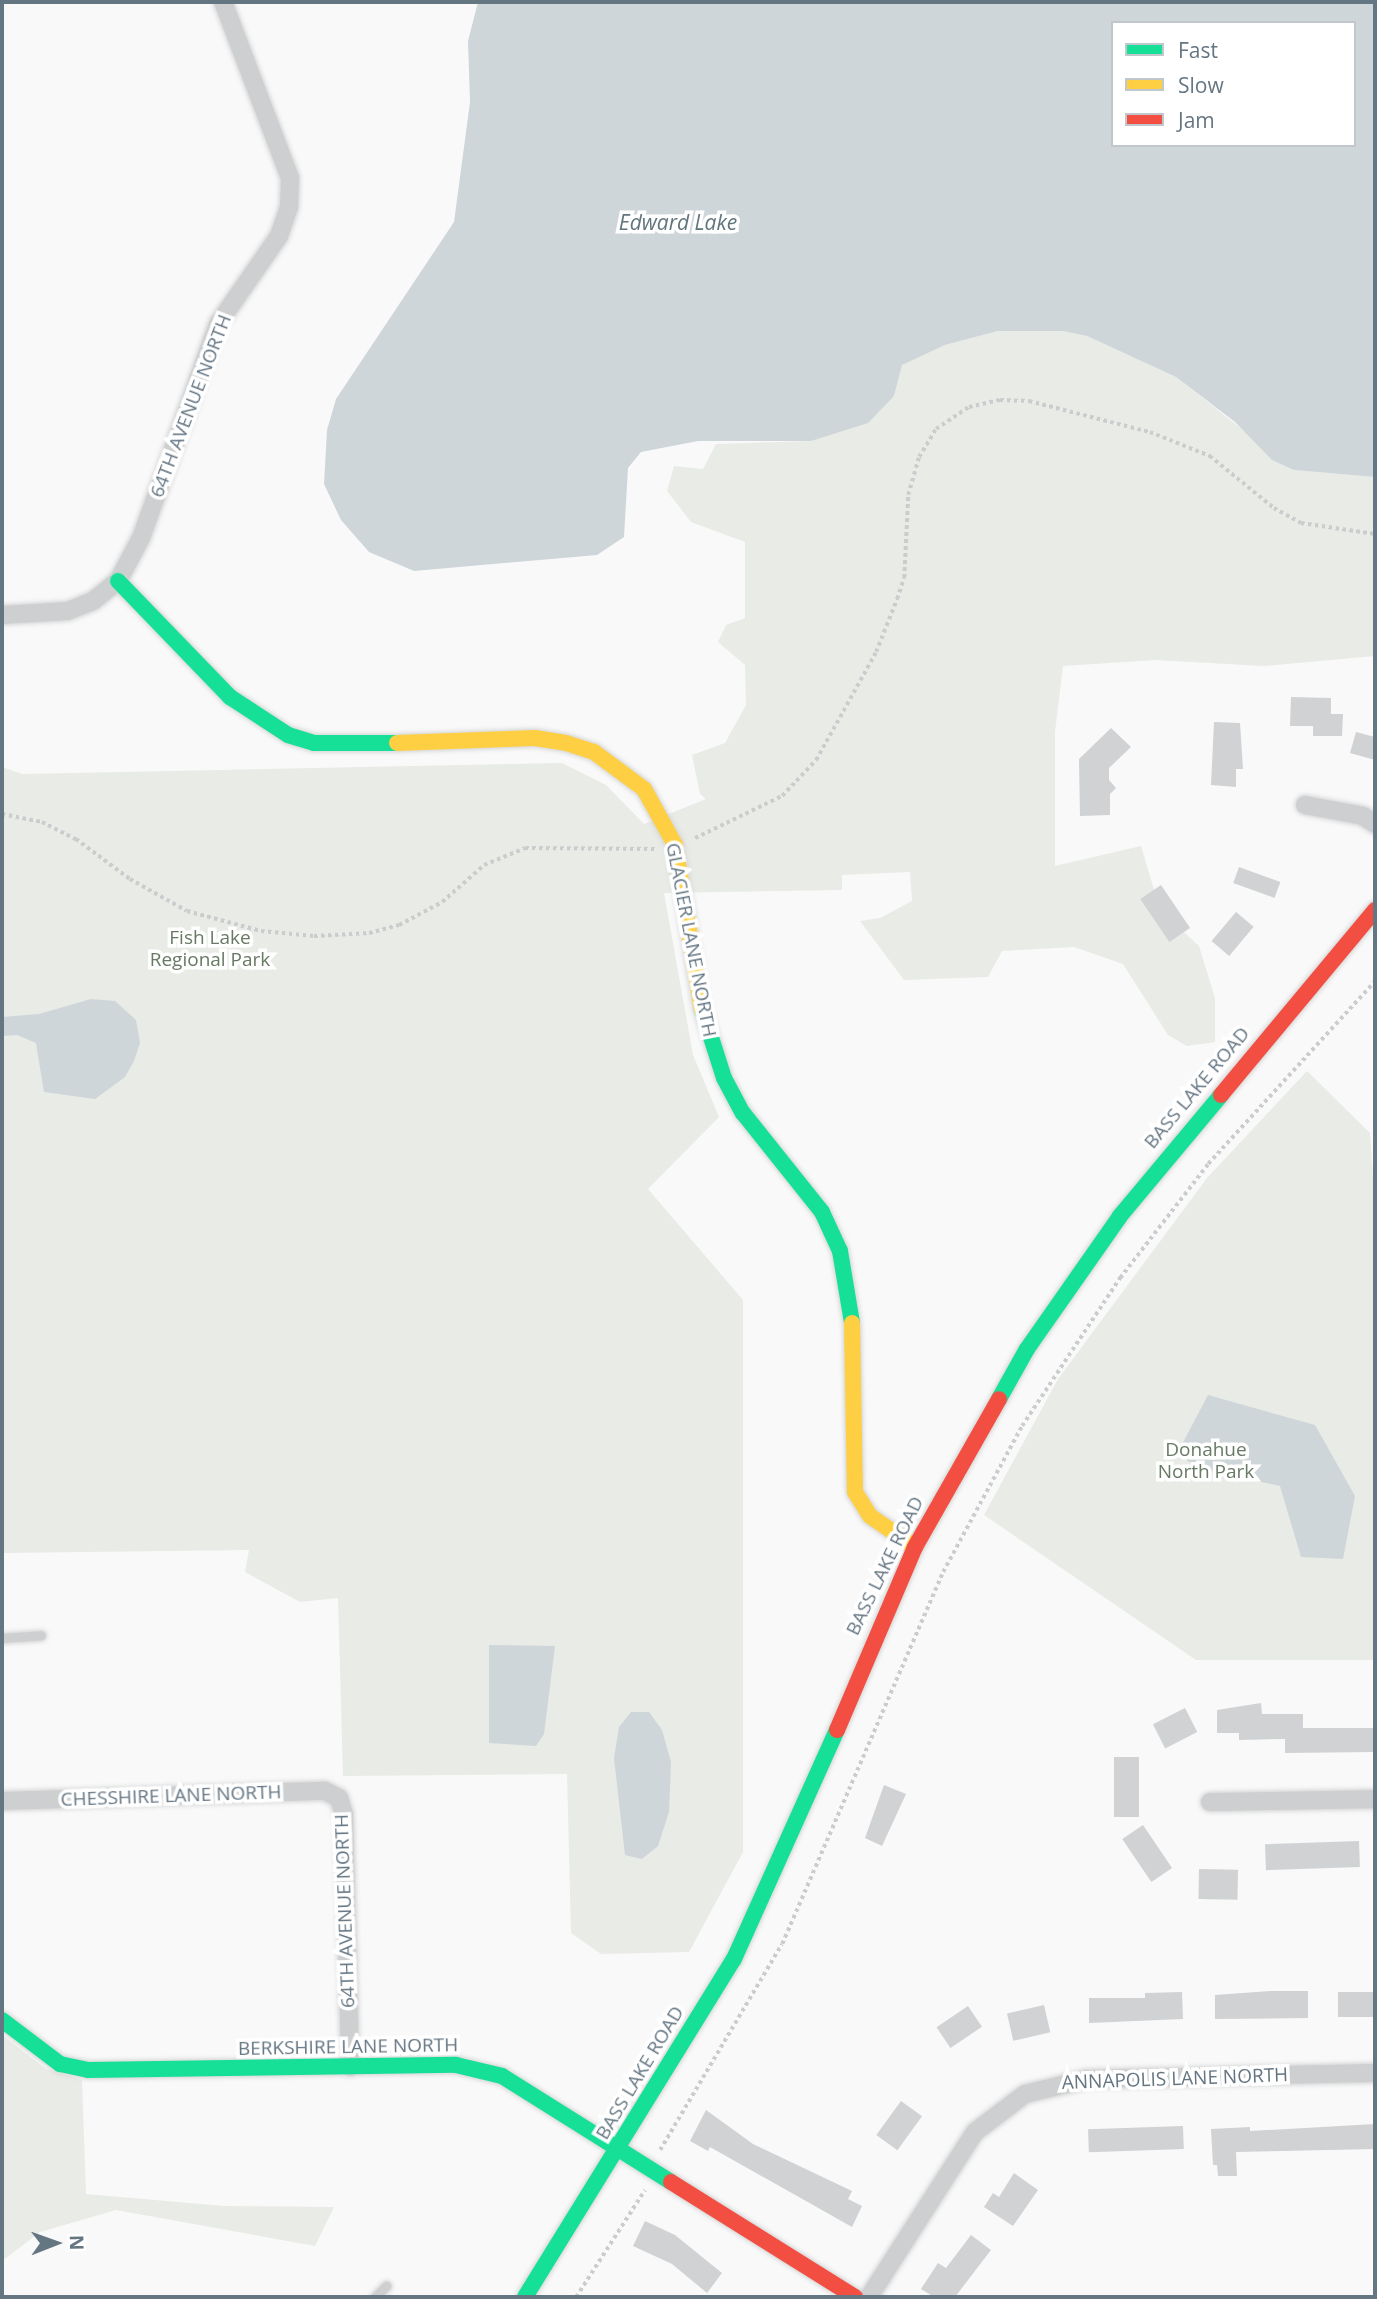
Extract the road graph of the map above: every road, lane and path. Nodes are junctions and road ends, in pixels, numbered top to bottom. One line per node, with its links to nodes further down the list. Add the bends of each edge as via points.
1 (223, 2): 3 (street, 64TH AVENUE NORTH, via 281,146 290,178 289,207 279,236 218,324 141,538)
2 (1375, 534): 8 (path, via 1332,531 1291,519 1210,456 1150,432 1029,401 1000,400 969,407 936,429 919,457 908,495 904,578 897,599 876,652 816,760 768,805)
3 (118, 581): 4 (street, via 93,601 68,611); 12 (street, GLACIER LANE NORTH, via 230,697 288,735 314,743 347,745 535,738 594,752 643,789 675,845 700,1001 724,1078 743,1114 822,1212 840,1251 854,1334 855,1492 870,1516)
4 (2, 615)
5 (1305, 805): 7 (street, via 1363,816)
6 (2, 814): 9 (path, via 42,822 76,839 130,880 187,911 261,931 314,936 369,933 399,925 443,902 484,865 525,848)
7 (1375, 824)
8 (686, 841)
9 (663, 848)
10 (1375, 910): 12 (street, BASS LAKE ROAD, via 1120,1216 1027,1349)
11 (1375, 981): 23 (path, via 1208,1164 1120,1278 1022,1426 938,1584 782,1944)
12 (915, 1547): 22 (street, BASS LAKE ROAD, via 757,1914)
13 (41, 1636): 14 (lane)
14 (2, 1638)
15 (339, 1798): 17 (street, CHESSHIRE LANE NORTH, via 325,1791); 20 (street, 64TH AVENUE NORTH, via 344,1814)
16 (1375, 1799): 18 (street)
17 (2, 1801)
18 (1210, 1802)
19 (2, 2020): 20 (street, BERKSHIRE LANE NORTH, via 36,2050 60,2063 88,2070)
20 (350, 2067): 22 (street, BERKSHIRE LANE NORTH, via 477,2068 528,2089)
21 (1375, 2073): 29 (street, ANNAPOLIS LANE NORTH, via 1087,2079 1025,2094 975,2132)
22 (620, 2146): 23 (street, BERKSHIRE LANE NORTH); 26 (street, BASS LAKE ROAD)
23 (653, 2168): 27 (path, via 637,2205); 28 (street, BERKSHIRE LANE NORTH)
24 (386, 2286): 25 (lane)
25 (375, 2297)
26 (525, 2297)
27 (576, 2297)
28 (855, 2297)
29 (869, 2297)

